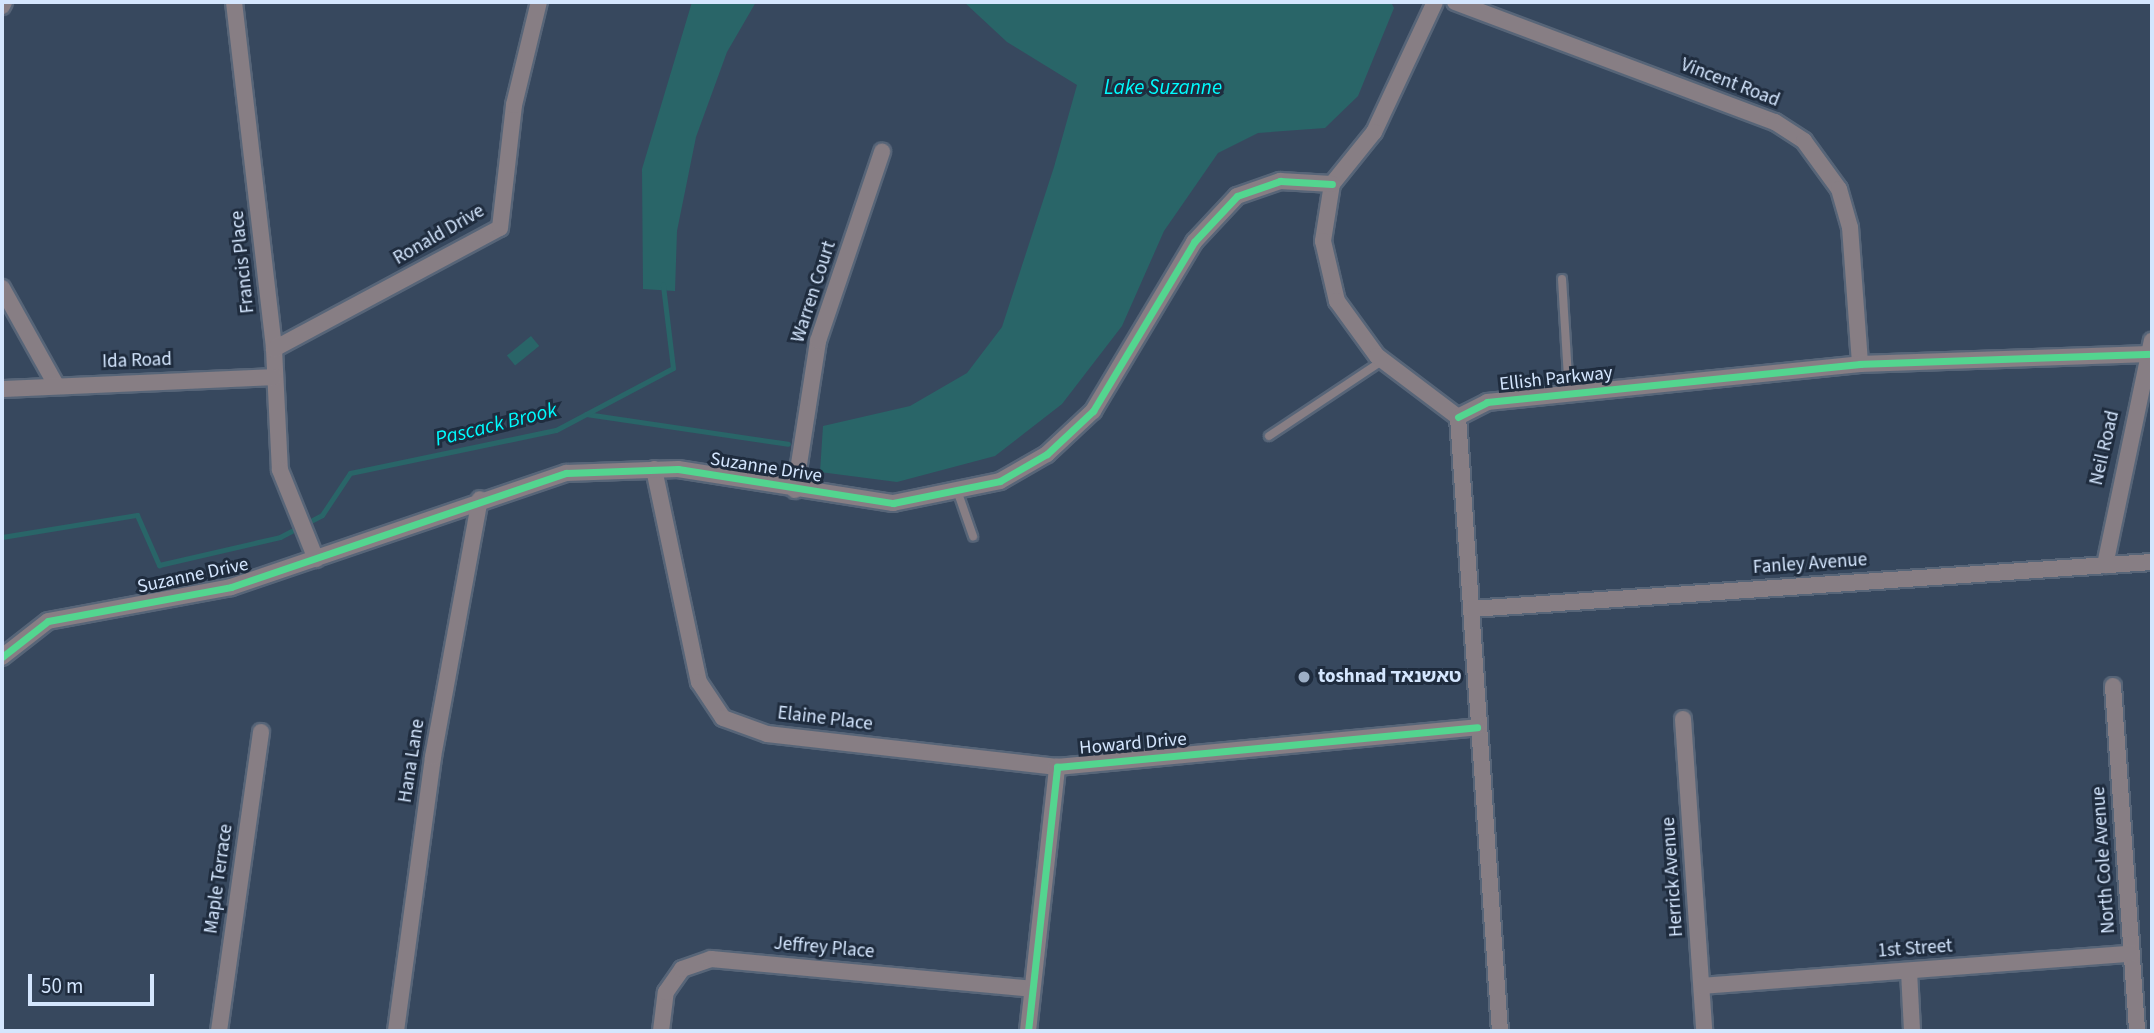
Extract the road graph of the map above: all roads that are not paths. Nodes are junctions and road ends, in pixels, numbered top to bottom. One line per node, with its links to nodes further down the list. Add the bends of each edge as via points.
1 (234, 2): 10 (street, Francis Place)
2 (539, 2): 10 (street, Ronald Drive, via 514,105 500,228)
3 (1435, 2): 6 (street, via 1374,132)
4 (1455, 2): 12 (street, Vincent Road, via 1775,122 1804,141 1839,189 1850,227)
5 (883, 152): 20 (street, Warren Court, via 818,341)
6 (1332, 184): 11 (street, via 1324,241 1337,301); 21 (street, Suzanne Drive, via 1280,181 1237,196 1194,242 1093,411 1047,454 1000,481)
7 (1562, 279): 16 (lane)
8 (2, 288): 14 (street)
9 (2151, 347): 12 (street, Ellish Parkway); 26 (street, Neil Road)
10 (274, 349): 13 (street, Francis Place)
11 (1382, 361): 17 (street); 18 (lane)
12 (1860, 364): 16 (street, Ellish Parkway)
13 (274, 377): 14 (street, Ida Road); 24 (street, Francis Place, via 280,470 309,531)
14 (56, 385): 15 (street, Ida Road)
15 (2, 389)
16 (1569, 393): 17 (street, Ellish Parkway, via 1487,402)
17 (1458, 417): 27 (street)
18 (1269, 436)
19 (654, 469): 20 (street, Suzanne Drive); 22 (street, Suzanne Drive, via 566,473); 33 (street, Elaine Place, via 699,682 723,718 767,734)
20 (795, 490): 21 (street, Suzanne Drive, via 893,503)
21 (958, 493): 23 (lane)
22 (480, 499): 24 (street, Suzanne Drive); 39 (street, Hana Lane, via 433,757)
23 (973, 536)
24 (316, 559): 28 (street, Suzanne Drive, via 230,587 48,621)
25 (2152, 562): 26 (street, Fanley Avenue)
26 (2105, 565): 27 (street, Fanley Avenue)
27 (1471, 609): 31 (street)
28 (2, 657)
29 (2113, 686): 34 (street, North Cole Avenue)
30 (1683, 719): 36 (street, Herrick Avenue)
31 (1477, 727): 33 (street, Howard Drive); 42 (street)
32 (261, 732): 38 (street, Maple Terrace)
33 (1058, 767): 37 (street, Howard Drive)
34 (2132, 954): 35 (street, 1st Street); 45 (street, North Cole Avenue)
35 (1909, 971): 36 (street, 1st Street); 44 (street)
36 (1702, 986): 43 (street, Herrick Avenue)
37 (1032, 989): 40 (street, Jeffrey Place, via 711,959 682,970 666,992); 41 (street, Howard Drive)
38 (219, 1031)
39 (396, 1031)
40 (660, 1031)
41 (1028, 1031)
42 (1500, 1031)
43 (1704, 1031)
44 (1912, 1031)
45 (2137, 1031)

